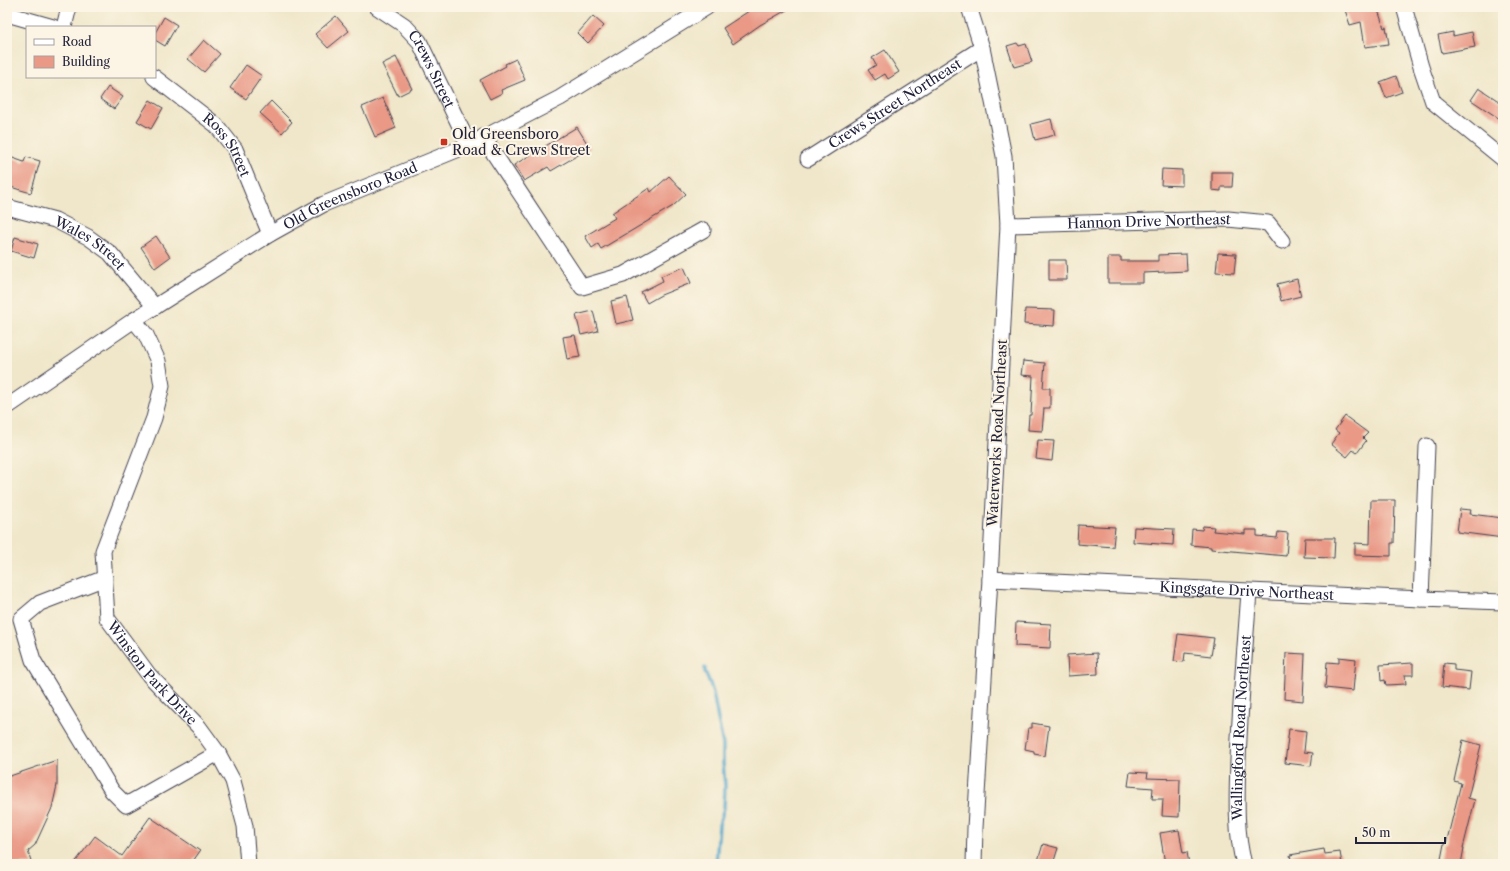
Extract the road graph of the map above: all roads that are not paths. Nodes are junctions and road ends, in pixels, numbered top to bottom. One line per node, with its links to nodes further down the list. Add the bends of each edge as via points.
1 (69, 7): 8 (street)
2 (376, 7): 12 (street, Crews Street, via 404,25 419,41)
3 (969, 7): 9 (street, Waterworks Road Northeast)
4 (1404, 7): 14 (street, via 1433,102)
5 (699, 9): 11 (street, Old Greensboro Road, via 560,98)
6 (7, 14): 7 (street)
7 (49, 26)
8 (64, 26)
9 (982, 48): 13 (street, Crews Street Northeast); 16 (street, Waterworks Road Northeast, via 1004,156)
10 (155, 78): 18 (street, Ross Street, via 216,125 235,149)
11 (483, 137): 12 (street, Old Greensboro Road); 17 (street, via 582,287 623,275)
12 (469, 145): 18 (street, Old Greensboro Road, via 324,204)
13 (808, 159)
14 (1503, 159)
15 (7, 207): 20 (street, Wales Street, via 55,220 88,237 110,253)
16 (1008, 225): 19 (street, Hannon Drive Northeast, via 1228,219 1268,224); 25 (street, Waterworks Road Northeast)
17 (703, 230)
18 (270, 234): 20 (street, Old Greensboro Road)
19 (1282, 240)
20 (155, 306): 21 (street, Old Greensboro Road)
21 (134, 320): 22 (street, Old Greensboro Road); 24 (street, Winston Park Drive, via 146,335 158,361 162,386 154,418 103,551)
22 (7, 407)
23 (1427, 446): 27 (street)
24 (105, 578): 29 (street, Winston Park Drive, via 107,618 149,675 199,727); 29 (street, via 40,603 21,619 34,660 112,791 126,805)
25 (990, 579): 26 (street, Kingsgate Drive Northeast); 31 (street, Waterworks Road Northeast)
26 (1249, 592): 27 (street, Kingsgate Drive Northeast); 32 (street, Wallingford Road Northeast, via 1237,792 1238,835)
27 (1421, 599): 28 (street, Kingsgate Drive Northeast)
28 (1503, 602)
29 (218, 753): 30 (street, Winston Park Drive, via 233,781 246,826)
30 (248, 864)
31 (974, 864)
32 (1244, 864)

